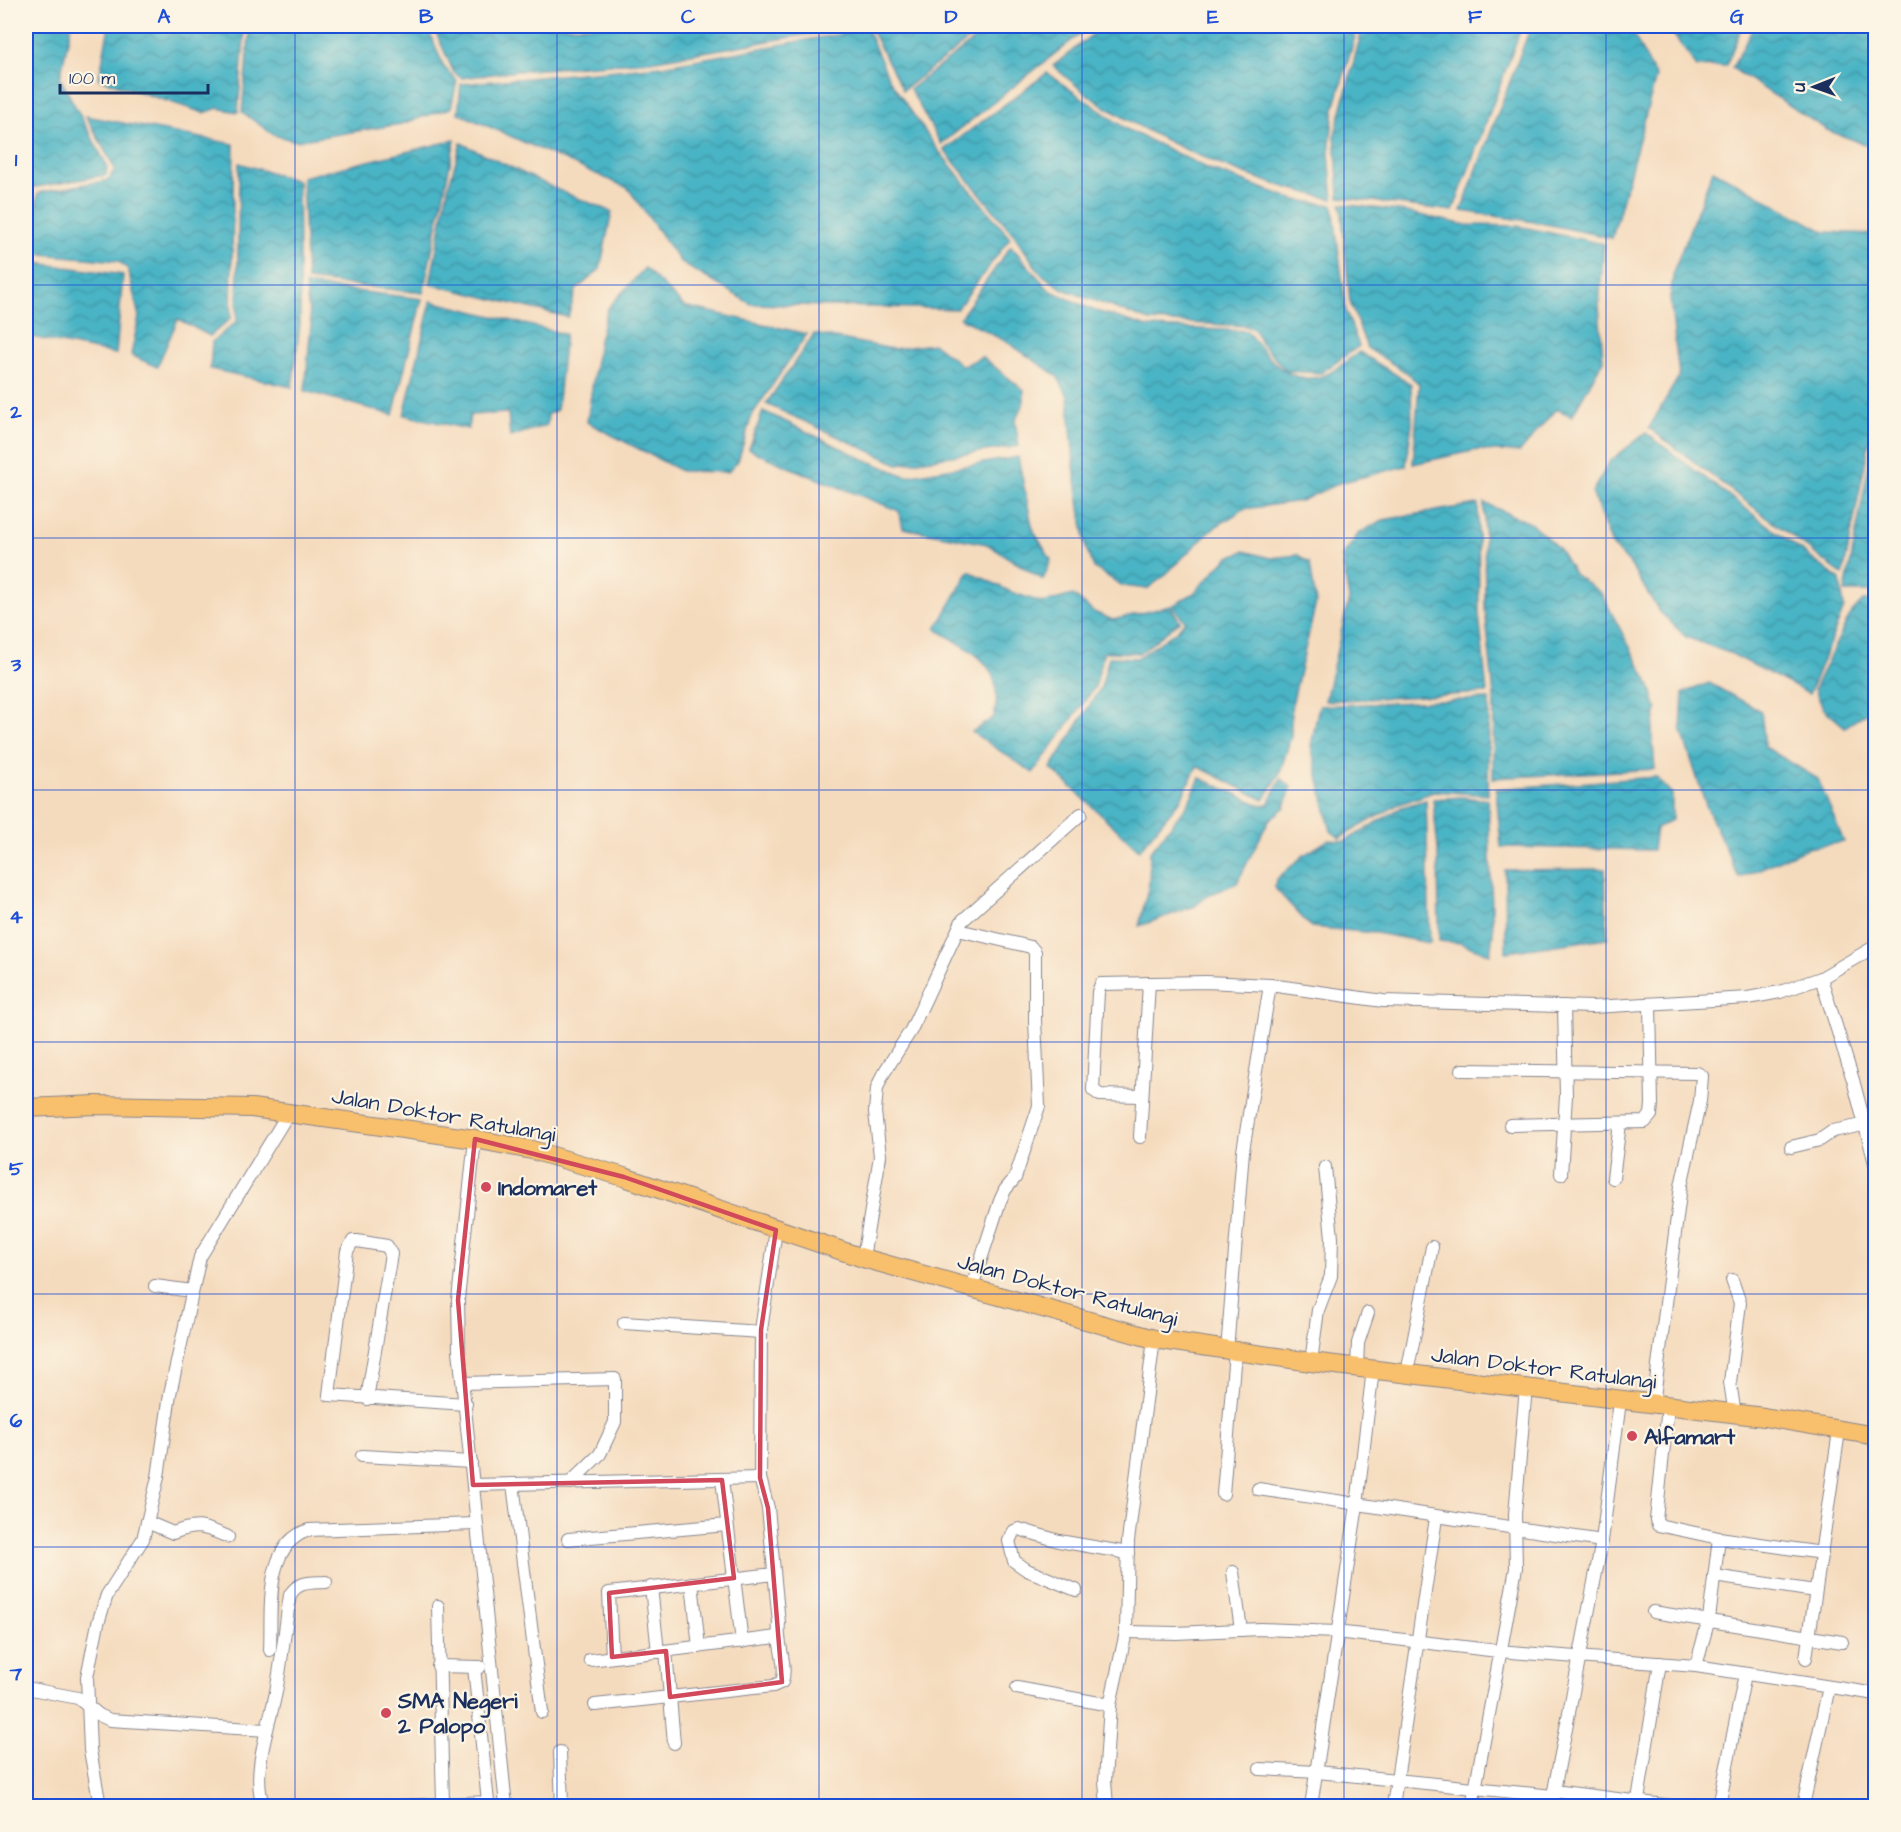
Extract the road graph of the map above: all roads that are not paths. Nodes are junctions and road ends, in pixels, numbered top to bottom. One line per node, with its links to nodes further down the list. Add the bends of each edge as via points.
1 (1081, 814): 2 (street, via 962,921)
2 (958, 930): 28 (street, via 911,1030 877,1088 875,1112 880,1156); 31 (street, via 1031,947 1035,952 1039,1106 1015,1178 1000,1201)
3 (1875, 946): 4 (street)
4 (1821, 978): 7 (street, via 1748,999); 18 (street)
5 (1149, 983): 6 (street); 12 (street); 12 (street, via 1101,984 1092,1085 1095,1094)
6 (1270, 985): 8 (street, via 1383,1001); 37 (street, via 1243,1150)
7 (1650, 1005): 8 (street); 11 (street)
8 (1563, 1006): 10 (street)
9 (1462, 1070): 10 (street)
10 (1566, 1070): 11 (street); 17 (street)
11 (1652, 1071): 15 (street, via 1648,1119); 46 (street, via 1697,1073 1703,1080 1681,1186)
12 (1142, 1096): 19 (street)
13 (26, 1108): 14 (highway, Jalan Doktor Ratulangi, via 96,1105)
14 (290, 1112): 20 (highway, Jalan Doktor Ratulangi); 32 (street, via 204,1249)
15 (1620, 1124): 17 (street); 25 (street)
16 (1510, 1125): 17 (street)
17 (1565, 1125): 24 (street)
18 (1863, 1125): 21 (street, via 1833,1131 1820,1140); 23 (street)
19 (1140, 1137)
20 (475, 1139): 26 (highway, Jalan Doktor Ratulangi, via 532,1150 624,1177); 41 (street, via 458,1300)
21 (1791, 1147)
22 (1325, 1167): 38 (street, via 1332,1238 1331,1276 1318,1310)
23 (1875, 1167)
24 (1561, 1174)
25 (1613, 1178)
26 (776, 1230): 28 (highway, Jalan Doktor Ratulangi); 35 (street)
27 (1432, 1247): 40 (street)
28 (863, 1258): 31 (highway, Jalan Doktor Ratulangi)
29 (1732, 1280): 47 (street, via 1740,1303 1730,1382)
30 (155, 1286): 32 (street)
31 (971, 1290): 36 (highway, Jalan Doktor Ratulangi)
32 (191, 1291): 61 (street)
33 (1368, 1313): 39 (street, via 1358,1343)
34 (624, 1323): 35 (street)
35 (761, 1332): 52 (street)
36 (1154, 1339): 37 (highway, Jalan Doktor Ratulangi); 69 (street)
37 (1231, 1351): 38 (highway, Jalan Doktor Ratulangi); 58 (street)
38 (1311, 1362): 39 (highway, Jalan Doktor Ratulangi)
39 (1365, 1368): 40 (highway, Jalan Doktor Ratulangi); 59 (street)
40 (1407, 1373): 42 (highway, Jalan Doktor Ratulangi)
41 (463, 1383): 45 (street); 54 (street, via 615,1379 615,1422 600,1454)
42 (1526, 1387): 44 (highway, Jalan Doktor Ratulangi); 64 (street)
43 (367, 1399): 43 (street, via 328,1393 347,1251 353,1241 387,1246 391,1254); 45 (street)
44 (1620, 1401): 46 (highway, Jalan Doktor Ratulangi); 68 (street)
45 (466, 1404): 51 (street)
46 (1661, 1406): 47 (highway, Jalan Doktor Ratulangi); 66 (street, via 1656,1523)
47 (1735, 1415): 48 (highway, Jalan Doktor Ratulangi)
48 (1839, 1431): 49 (highway, Jalan Doktor Ratulangi); 70 (street)
49 (1875, 1436)
50 (362, 1456): 51 (street)
51 (471, 1462): 56 (street)
52 (760, 1478): 53 (street); 72 (street, via 768,1508)
53 (722, 1480): 54 (street); 63 (street)
54 (570, 1483): 55 (street)
55 (513, 1484): 56 (street); 113 (street)
56 (473, 1485): 62 (street)
57 (1258, 1489): 59 (street)
58 (1223, 1494)
59 (1357, 1505): 60 (street); 85 (street)
60 (1436, 1518): 64 (street); 88 (street)
61 (147, 1522): 65 (street, via 173,1533 197,1526); 112 (street, via 143,1539 107,1595 87,1677)
62 (476, 1524): 92 (street, via 300,1533 281,1554 274,1574); 103 (street)
63 (727, 1525): 67 (street); 74 (street)
64 (1516, 1530): 68 (street); 94 (street, via 1516,1568)
65 (228, 1536)
66 (1719, 1538): 70 (street); 73 (street)
67 (568, 1539)
68 (1602, 1541): 96 (street)
69 (1128, 1553): 78 (street, via 1014,1531 1009,1541 1014,1561); 84 (street)
70 (1822, 1553): 79 (street)
71 (1233, 1572): 83 (street)
72 (774, 1574): 74 (street); 86 (street)
73 (1714, 1576): 79 (street); 82 (street)
74 (734, 1578): 76 (street); 89 (street)
75 (326, 1582): 114 (street, via 305,1583 295,1587 290,1595 276,1695)
76 (692, 1583): 77 (street); 91 (street)
77 (651, 1587): 93 (street); 95 (street, via 609,1593)
78 (1076, 1590)
79 (1815, 1591): 87 (street)
80 (438, 1606): 100 (street)
81 (1653, 1612): 82 (street)
82 (1709, 1620): 87 (street); 101 (street)
83 (1241, 1630): 84 (street); 85 (street)
84 (1126, 1632): 111 (street)
85 (1336, 1632): 88 (street); 118 (street)
86 (777, 1637): 89 (street); 109 (street, via 785,1674 782,1682)
87 (1809, 1638): 90 (street); 97 (street)
88 (1417, 1641): 94 (street); 119 (street)
89 (742, 1642): 91 (street)
90 (1842, 1642)
91 (699, 1647): 93 (street)
92 (270, 1650)
93 (662, 1651): 95 (street); 109 (street)
94 (1498, 1651): 96 (street); 120 (street)
95 (612, 1658): 98 (street)
96 (1581, 1658): 99 (street); 121 (street)
97 (1806, 1658)
98 (590, 1660)
99 (1660, 1663): 101 (street); 125 (street)
100 (438, 1666): 102 (street); 123 (street)
101 (1696, 1666): 104 (street)
102 (474, 1667): 103 (street); 122 (street)
103 (490, 1667): 124 (street)
104 (1745, 1674): 105 (street); 135 (street)
105 (1828, 1687): 108 (street); 136 (street)
106 (26, 1688): 112 (street, via 78,1698)
107 (1017, 1688): 111 (street)
108 (1875, 1694)
109 (670, 1697): 110 (street); 115 (street)
110 (595, 1705)
111 (1110, 1705): 130 (street)
112 (87, 1706): 114 (street, via 110,1720); 126 (street)
113 (542, 1712)
114 (266, 1731): 127 (street, via 260,1788)
115 (674, 1743)
116 (560, 1752): 129 (street)
117 (1260, 1769): 118 (street)
118 (1318, 1772): 119 (street); 131 (street)
119 (1398, 1780): 120 (street); 132 (street)
120 (1475, 1787): 121 (street); 133 (street)
121 (1553, 1798): 125 (street)
122 (488, 1802): 123 (street); 124 (street)
123 (443, 1803): 128 (street)
124 (505, 1804)
125 (1638, 1804): 134 (street)
126 (100, 1806)
127 (264, 1806)
128 (398, 1806)
129 (562, 1806)
130 (1107, 1806)
131 (1311, 1806)
132 (1393, 1806)
133 (1472, 1806)
134 (1672, 1806)
135 (1719, 1806)
136 (1803, 1806)

